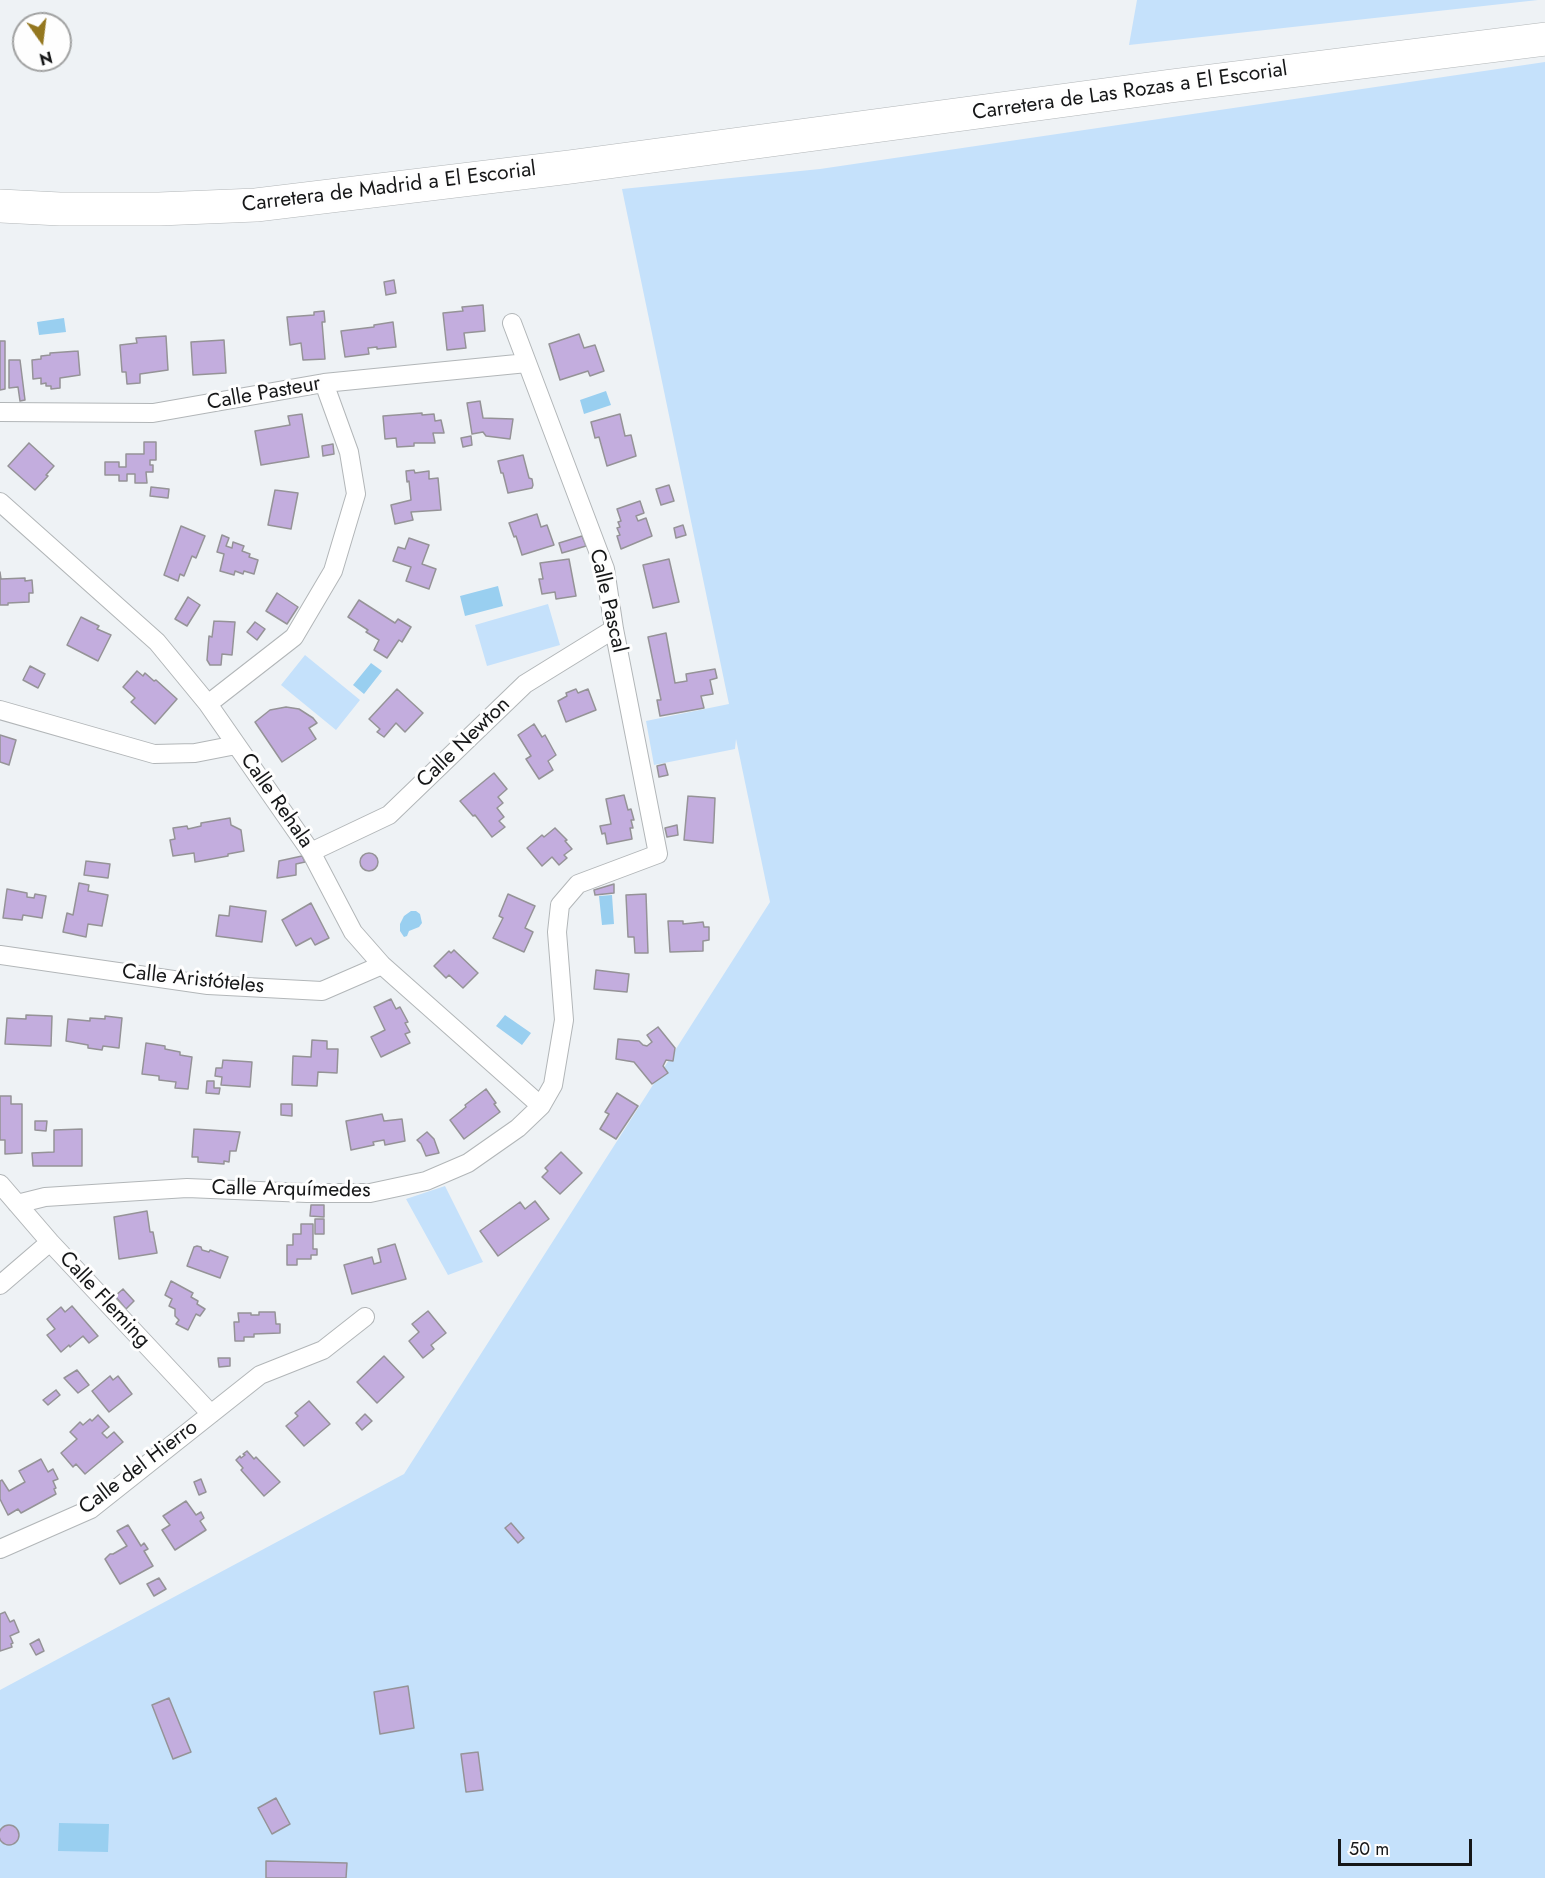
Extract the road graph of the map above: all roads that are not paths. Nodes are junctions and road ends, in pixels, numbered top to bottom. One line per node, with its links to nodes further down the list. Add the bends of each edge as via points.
1 (1545, 39): 2 (highway, Carretera de Las Rozas a El Escorial)
2 (716, 147): 3 (highway, Carretera de Madrid a El Escorial, via 256,205)
3 (1, 213)
4 (512, 323): 5 (street, Calle Pascal)
5 (527, 363): 6 (street, Calle Pasteur); 9 (street, Calle Pascal, via 604,569)
6 (324, 383): 7 (street, Calle Pasteur, via 153,413); 10 (street, via 349,452 356,494 333,572 294,637)
7 (0, 412)
8 (0, 502): 10 (street, Calle Rehala, via 157,642)
9 (614, 629): 13 (street, Calle Newton, via 525,684 389,815); 14 (street, Calle Pascal)
10 (208, 704): 12 (street, Calle Rehala)
11 (0, 710): 12 (street, via 154,754 195,753)
12 (237, 745): 13 (street, Calle Rehala)
13 (311, 852): 16 (street, Calle Rehala, via 352,932)
14 (658, 854): 17 (street, Calle Arquímedes, via 578,884 560,905 557,932 564,1020 554,1086)
15 (0, 955): 16 (street, Calle Aristóteles, via 208,985 322,991)
16 (382, 965): 17 (street, Calle Rehala)
17 (541, 1106): 19 (street, Calle Arquímedes, via 518,1128 468,1162 426,1181 369,1193 187,1188 45,1197)
18 (0, 1184): 19 (street, Calle Fleming)
19 (17, 1204): 20 (street, Calle Fleming)
20 (50, 1242): 21 (street); 23 (street, Calle Fleming)
21 (0, 1286)
22 (365, 1317): 23 (street, Calle del Hierro, via 323,1350 260,1375)
23 (211, 1414): 24 (street, Calle del Hierro, via 91,1509)
24 (0, 1549)

